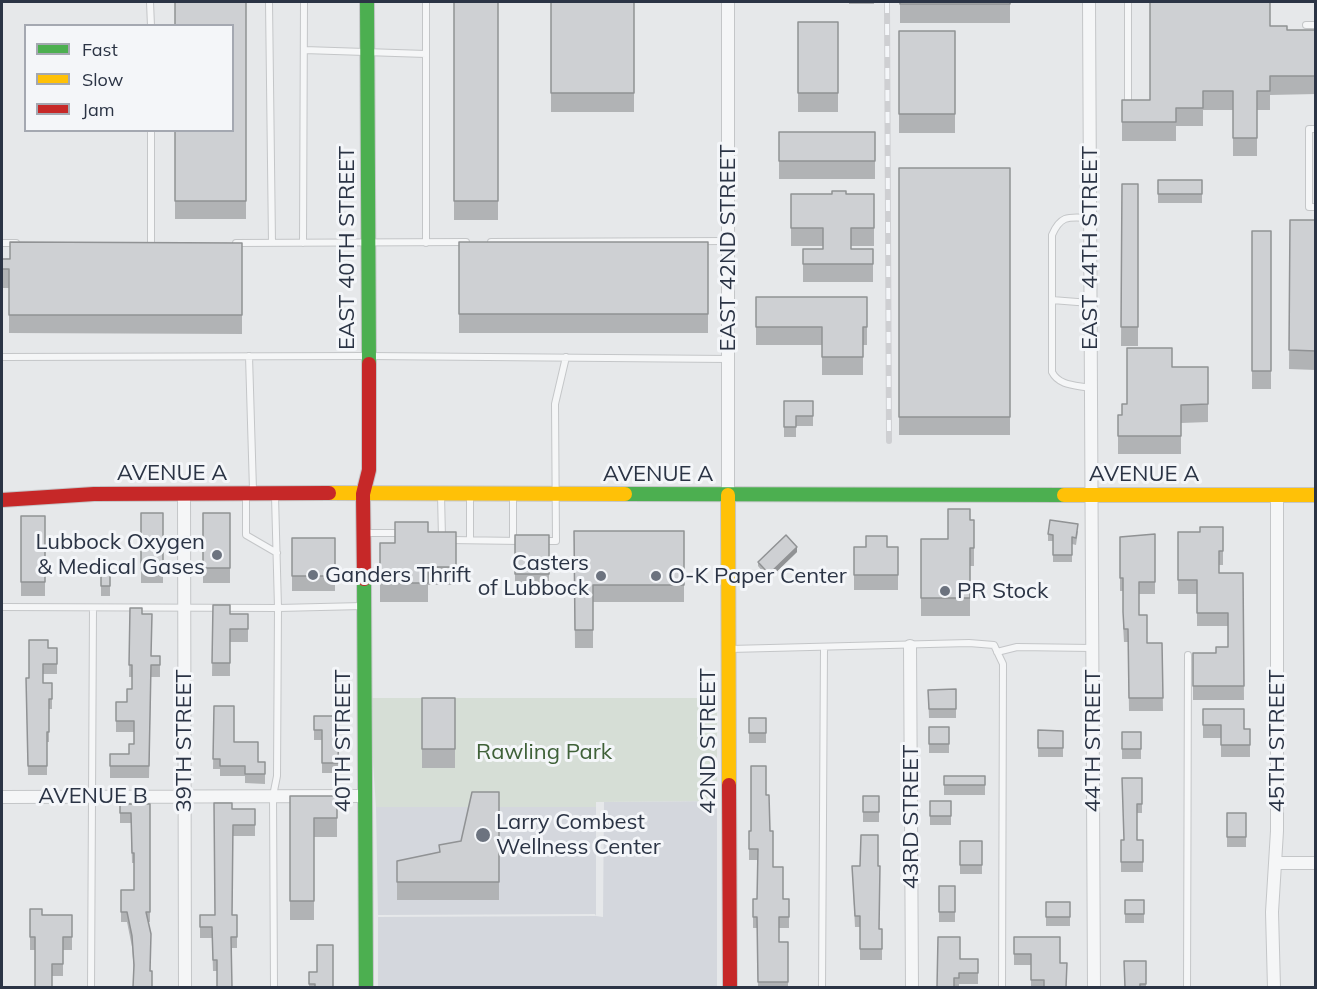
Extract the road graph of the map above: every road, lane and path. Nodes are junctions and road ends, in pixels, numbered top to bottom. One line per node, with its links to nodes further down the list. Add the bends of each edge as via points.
1 (150, 2): 9 (lane)
2 (268, 2): 29 (lane)
3 (304, 2): 12 (lane)
4 (367, 2): 13 (street, EAST 40TH STREET)
5 (426, 2): 14 (lane)
6 (728, 2): 20 (street, EAST 42ND STREET)
7 (1089, 2): 19 (street, EAST 44TH STREET)
8 (1128, 2): 15 (lane)
9 (151, 24)
10 (1306, 25): 11 (lane)
11 (1316, 25)
12 (304, 50): 13 (lane); 30 (lane)
13 (367, 53): 14 (lane); 31 (street, EAST 40TH STREET)
14 (426, 54): 32 (lane)
15 (1128, 100)
16 (1316, 129): 18 (lane, via 1309,129 1309,207)
17 (151, 132): 26 (lane)
18 (1316, 207)
19 (1090, 218): 33 (lane, via 1066,217 1057,224 1052,235); 34 (street, EAST 44TH STREET)
20 (728, 241): 22 (lane); 39 (street, EAST 42ND STREET)
21 (473, 242): 32 (lane)
22 (484, 242)
23 (2, 243): 24 (lane)
24 (25, 243)
25 (140, 243): 26 (lane)
26 (151, 243): 27 (lane)
27 (162, 243)
28 (228, 243): 29 (lane)
29 (272, 243): 30 (lane)
30 (303, 243): 31 (lane)
31 (368, 243): 32 (lane); 36 (street, EAST 40TH STREET)
32 (426, 243)
33 (1052, 300): 34 (lane); 40 (lane, via 1052,372 1064,383)
34 (1090, 303): 40 (street, EAST 44TH STREET)
35 (249, 356): 36 (lane); 37 (lane); 43 (lane)
36 (368, 356): 38 (lane); 44 (street, EAST 40TH STREET, via 369,470)
37 (2, 357)
38 (566, 357): 39 (lane); 48 (lane, via 555,404)
39 (728, 359): 49 (street, EAST 42ND STREET)
40 (1090, 388): 50 (street, EAST 44TH STREET)
41 (275, 493): 43 (street, AVENUE A); 44 (street, AVENUE A); 62 (lane)
42 (184, 494): 43 (street, AVENUE A); 53 (street, AVENUE A); 66 (street, 39TH STREET)
43 (250, 494): 62 (lane, via 246,535)
44 (363, 494): 45 (street, AVENUE A); 54 (street, 40TH STREET)
45 (441, 494): 46 (street, AVENUE A); 57 (lane)
46 (470, 494): 47 (street, AVENUE A); 58 (lane)
47 (513, 494): 48 (street, AVENUE A); 59 (lane)
48 (556, 494): 49 (street, AVENUE A); 61 (lane, via 556,541)
49 (728, 495): 50 (street, AVENUE A); 71 (street, 42ND STREET)
50 (1093, 495): 51 (street, AVENUE A); 70 (street, 44TH STREET)
51 (1277, 495): 52 (street, AVENUE A); 79 (street, 45TH STREET)
52 (1316, 495)
53 (2, 500)
54 (363, 533): 55 (lane); 63 (street, 40TH STREET)
55 (411, 533)
56 (432, 536): 57 (lane)
57 (442, 539): 58 (lane)
58 (470, 540): 59 (lane)
59 (513, 541): 60 (lane)
60 (524, 541)
61 (535, 541)
62 (277, 553): 67 (lane)
63 (363, 606): 67 (lane); 77 (street, 40TH STREET)
64 (2, 607): 65 (lane)
65 (93, 608): 66 (lane); 74 (lane)
66 (184, 608): 67 (lane); 75 (street, 39TH STREET)
67 (278, 609): 76 (lane, via 277,776)
68 (910, 646): 69 (lane); 72 (lane, via 969,643 994,645); 87 (street, 43RD STREET)
69 (824, 647): 71 (lane); 86 (lane)
70 (1093, 648): 72 (lane, via 1017,647); 89 (street, 44TH STREET)
71 (729, 649): 85 (street, 42ND STREET)
72 (997, 652): 88 (lane, via 1003,664)
73 (1188, 655): 90 (lane)
74 (92, 796): 75 (street, AVENUE B); 78 (street, AVENUE B); 81 (lane)
75 (184, 796): 76 (street, AVENUE B); 82 (street, 39TH STREET)
76 (273, 796): 77 (street, AVENUE B); 83 (lane)
77 (364, 796): 84 (street, 40TH STREET)
78 (2, 797)
79 (1276, 863): 80 (street); 91 (street, 45TH STREET, via 1272,912)
80 (1316, 863)
81 (92, 987)
82 (185, 987)
83 (274, 987)
84 (366, 987)
85 (730, 987)
86 (822, 987)
87 (912, 987)
88 (1002, 987)
89 (1094, 987)
90 (1187, 987)
91 (1274, 987)

